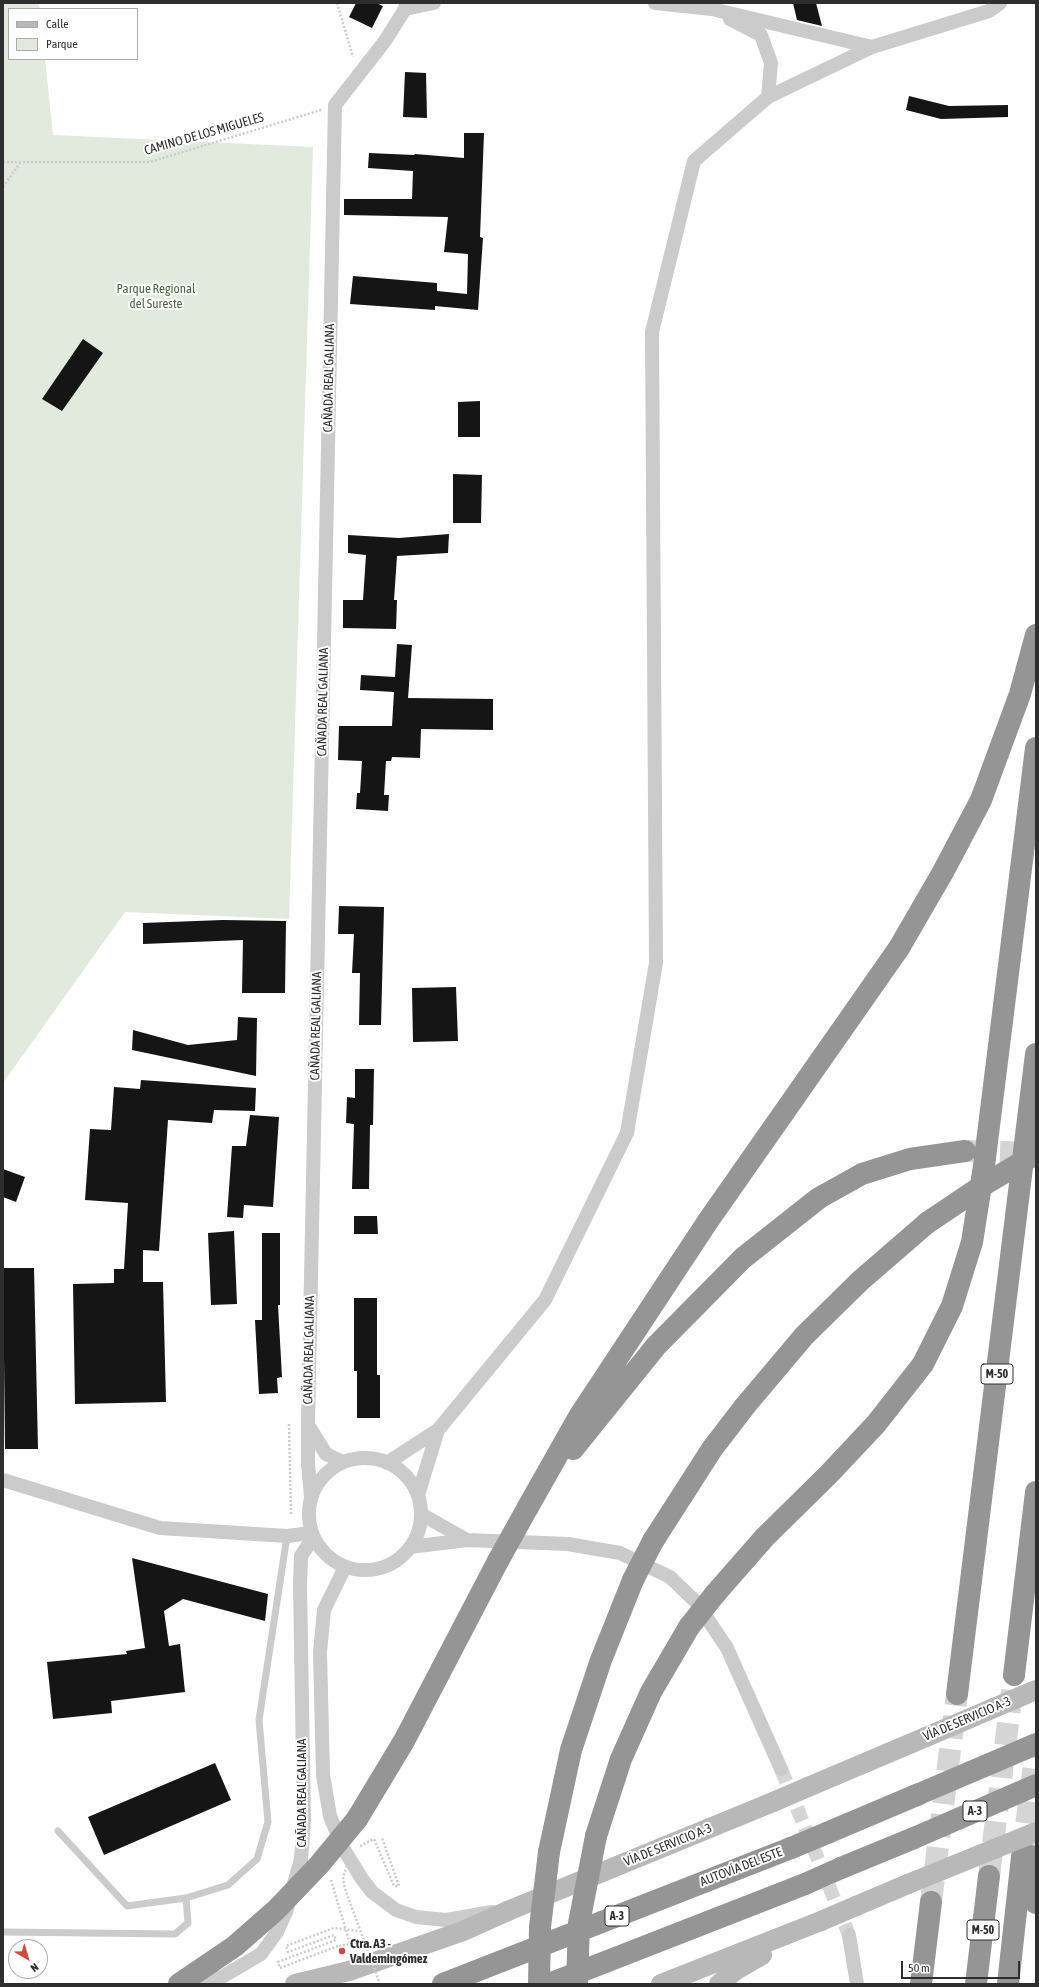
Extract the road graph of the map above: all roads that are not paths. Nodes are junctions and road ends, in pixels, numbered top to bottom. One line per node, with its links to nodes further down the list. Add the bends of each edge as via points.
1 (434, 3): 4 (street)
2 (655, 3): 5 (street)
3 (1000, 3): 6 (street, via 989,11)
4 (406, 6): 13 (street, CAÑADA REAL GALIANA, via 385,41 335,105)
5 (712, 9): 6 (street); 7 (street, via 761,35 771,64)
6 (872, 47): 7 (street)
7 (768, 97): 14 (street, via 694,161 652,332 656,962 627,1133 545,1300)
8 (1036, 635): 21 (highway, via 1020,694 981,800 899,948 708,1221 580,1415)
9 (1036, 748): 49 (highway, bridge, via 984,1166 972,1242 952,1306 923,1364 876,1424 765,1537 715,1594 689,1627 651,1692 621,1759 596,1836 579,1923)
10 (1036, 1054): 30 (highway, M-50)
11 (965, 1151): 21 (highway, via 910,1159 862,1174 819,1198 743,1258 656,1346)
12 (1036, 1154): 47 (highway, bridge, via 927,1223 860,1281 804,1336 712,1449 653,1541 633,1580 601,1660 571,1750 548,1852 540,1927)
13 (308, 1424): 15 (street, via 326,1454); 20 (street, CAÑADA REAL GALIANA)
14 (438, 1430): 16 (street); 19 (street)
15 (343, 1462): 16 (street, via 358,1458); 20 (street, via 330,1470)
16 (387, 1463): 19 (street, via 406,1476)
17 (3, 1480): 24 (street, via 160,1528)
18 (1036, 1492): 28 (highway)
19 (418, 1495): 22 (street)
20 (311, 1496): 23 (street, via 308,1510)
21 (528, 1507): 44 (highway, bridge, via 404,1741 357,1819 319,1865 276,1910 235,1946)
22 (421, 1514): 25 (street); 26 (street, via 418,1531)
23 (312, 1535): 24 (street); 27 (street, via 321,1550); 44 (street, CAÑADA REAL GALIANA, via 301,1556 300,1585 304,1820 301,1858 286,1912 277,1932 261,1954 222,1977)
24 (286, 1536): 37 (lane, via 259,1720 268,1822 258,1859 228,1885)
25 (467, 1540): 26 (street); 32 (street, via 568,1544 620,1553 670,1577 696,1602 728,1648)
26 (410, 1547): 27 (street, via 388,1566 360,1571)
27 (345, 1567): 40 (street, CAÑADA REAL GALIANA, via 324,1610 320,1652 323,1775 330,1816 343,1848 372,1892 396,1910 416,1917 446,1920)
28 (1014, 1675)
29 (1036, 1690): 40 (main road, VÍA DE SERVICIO A-3, bridge)
30 (957, 1694)
31 (1036, 1744): 46 (highway, AUTOVÍA DEL ESTE / A-3, bridge, via 791,1848)
32 (780, 1769)
33 (1036, 1785): 48 (highway, A-3, bridge, via 805,1884)
34 (58, 1831): 37 (lane, via 127,1906)
35 (1036, 1832): 41 (main road, bridge)
36 (989, 1876): 54 (highway, M-50)
37 (186, 1898): 42 (lane, via 188,1923 175,1934)
38 (932, 1902): 53 (highway)
39 (1036, 1903): 55 (highway, via 1027,1856)
40 (510, 1910): 45 (main road, VÍA DE SERVICIO A-3, via 391,1958 325,1978)
41 (821, 1921): 50 (main road); 51 (main road, via 736,1970)
42 (3, 1932)
43 (849, 1935): 52 (street)
44 (179, 1984)
45 (295, 1984)
46 (443, 1984)
47 (538, 1984)
48 (549, 1984)
49 (577, 1984)
50 (661, 1984)
51 (719, 1984)
52 (857, 1984)
53 (921, 1984)
54 (976, 1984)
55 (1008, 1984)

